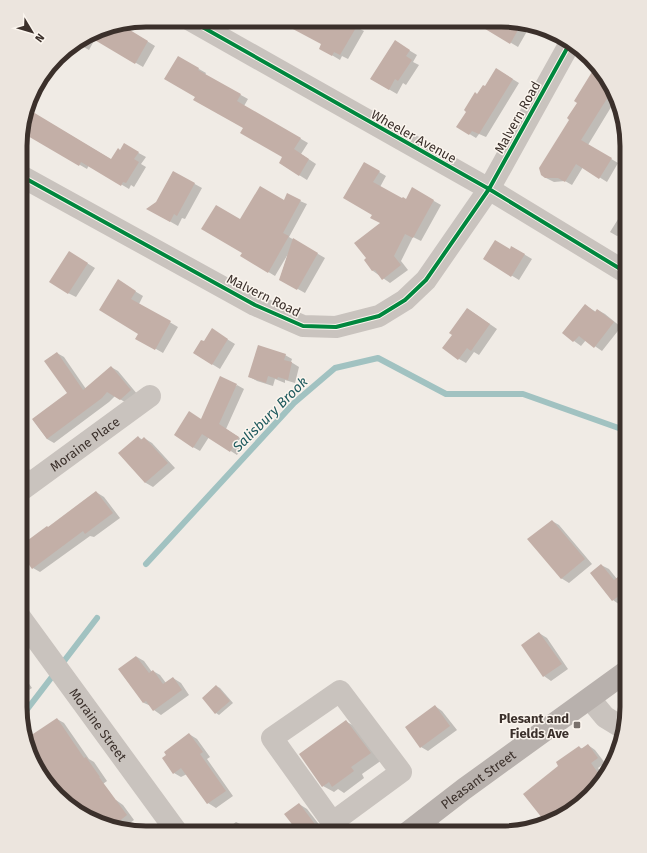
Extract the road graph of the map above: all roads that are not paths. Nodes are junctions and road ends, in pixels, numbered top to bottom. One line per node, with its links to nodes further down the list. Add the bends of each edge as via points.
1 (202, 27): 4 (street, Wheeler Avenue)
2 (568, 48): 4 (street, Malvern Road)
3 (27, 179): 4 (street, Malvern Road, via 255,305 304,326 336,327 379,316 405,300 426,280)
4 (489, 189): 5 (street, Wheeler Avenue)
5 (620, 268)
6 (150, 396): 7 (street, Moraine Place)
7 (27, 486)
8 (27, 627): 12 (street, Moraine Street)
9 (620, 676): 10 (main road, Pleasant Street)
10 (590, 699): 11 (street, via 605,717); 15 (main road, Pleasant Street, via 464,789)
11 (619, 725)
12 (173, 826)
13 (335, 826): 14 (street, via 272,738 340,691 401,772)
14 (337, 826)
15 (424, 826)

